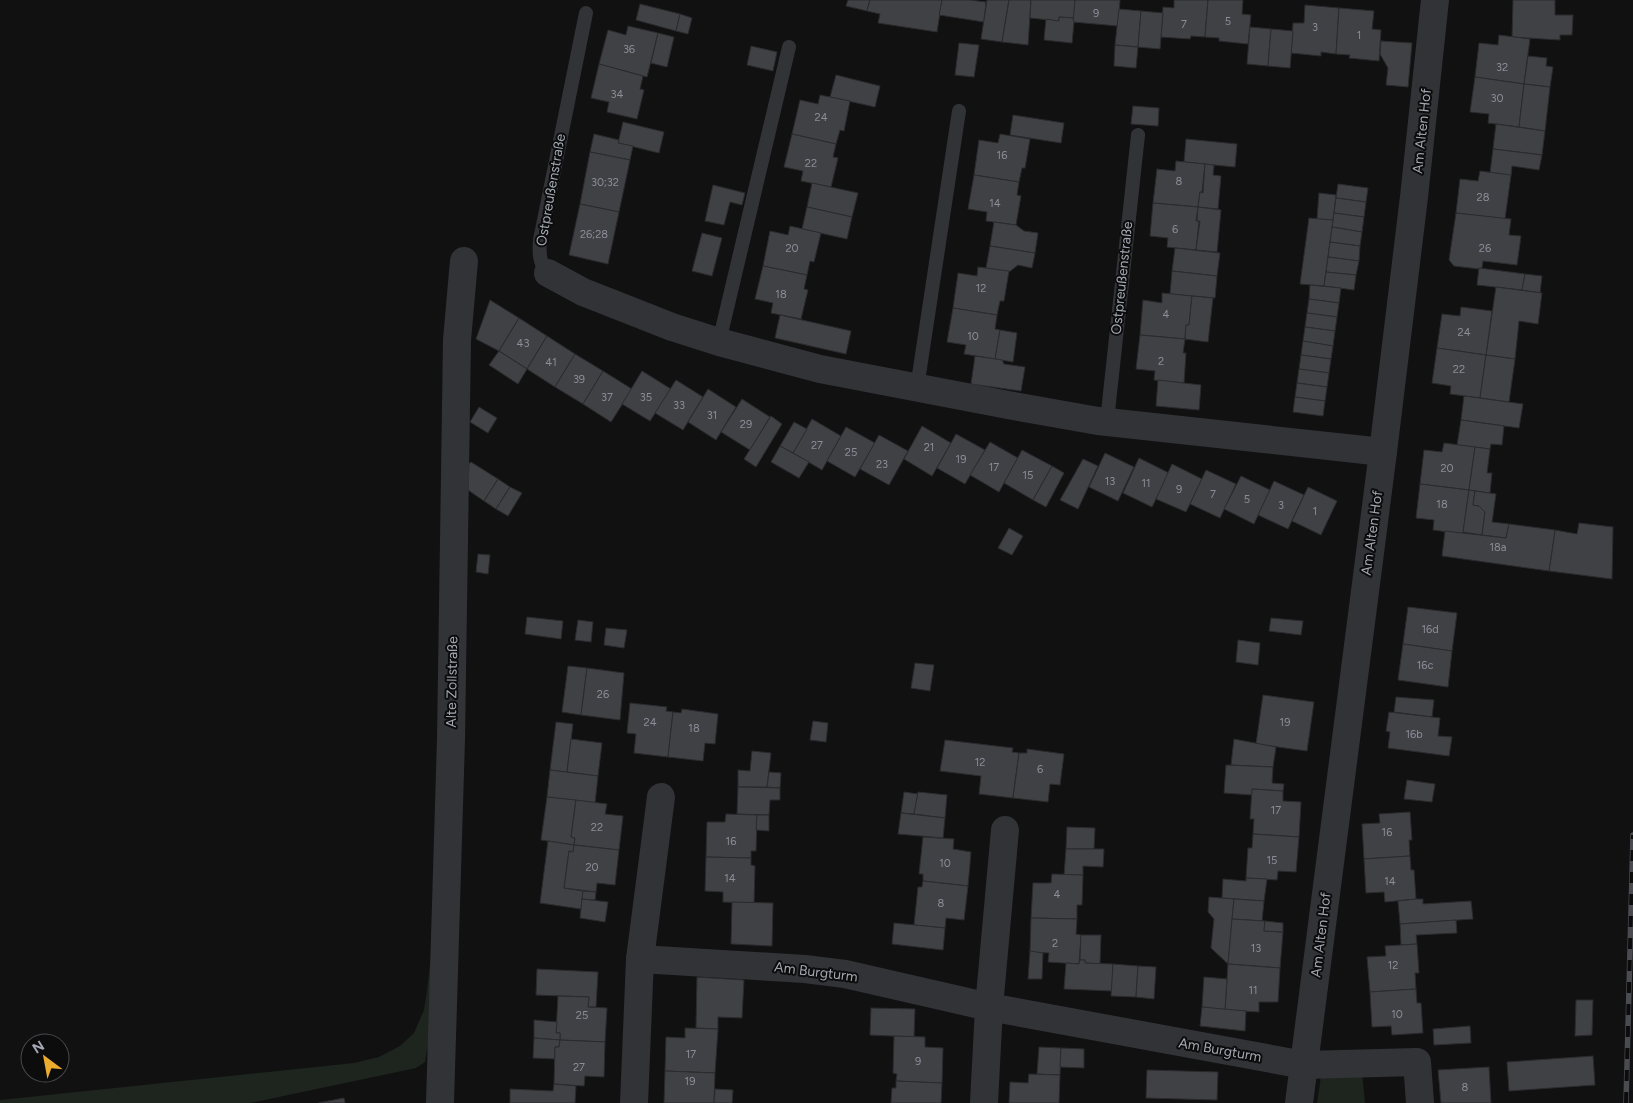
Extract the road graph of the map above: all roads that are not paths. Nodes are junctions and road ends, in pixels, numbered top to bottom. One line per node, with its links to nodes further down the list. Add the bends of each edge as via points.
1 (1435, 0): 11 (street, Am Alten Hof)
2 (586, 13): 7 (lane, Ostpreußenstraße, via 540,240 539,256)
3 (789, 47): 8 (lane)
4 (959, 111): 9 (lane)
5 (1138, 135): 10 (lane, Ostpreußenstraße)
6 (464, 261): 17 (street, Alte Zollstraße, via 457,340 452,720)
7 (548, 273): 8 (street, Ostpreußenstraße, via 620,308)
8 (718, 342): 9 (street, Ostpreußenstraße, via 820,369)
9 (917, 388): 10 (street, Ostpreußenstraße)
10 (1107, 421): 11 (street, Ostpreußenstraße)
11 (1383, 452): 16 (street, Am Alten Hof)
12 (661, 797): 14 (street)
13 (1004, 830): 15 (street)
14 (640, 959): 15 (street, Am Burgturm, via 845,974); 18 (street)
15 (988, 1007): 16 (street, Am Burgturm); 19 (street)
16 (1304, 1065): 20 (street, Am Alten Hof); 21 (street, via 1417,1062)
17 (440, 1103)
18 (634, 1103)
19 (984, 1103)
20 (1299, 1103)
21 (1420, 1103)

